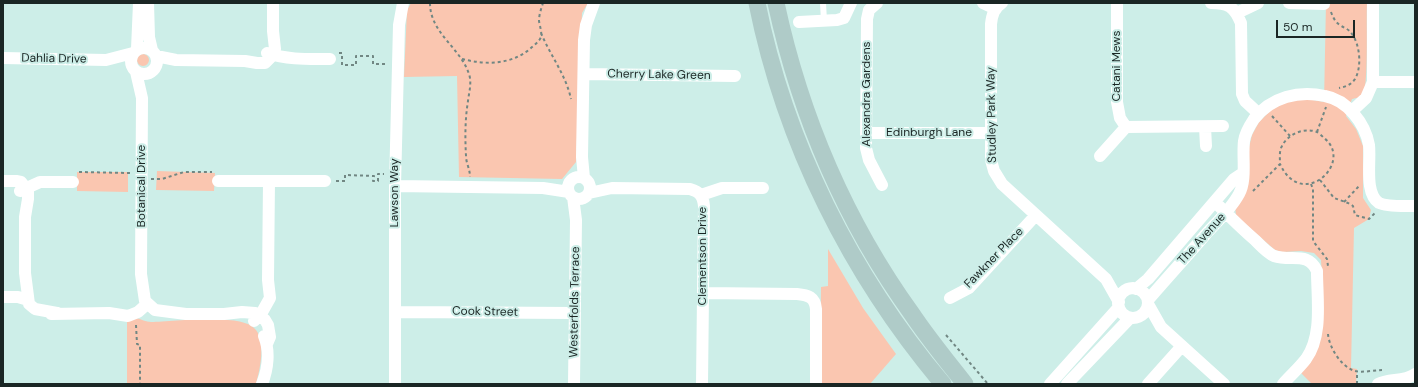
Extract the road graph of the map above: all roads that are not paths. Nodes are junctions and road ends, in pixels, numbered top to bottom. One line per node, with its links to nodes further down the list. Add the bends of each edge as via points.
1 (139, 3): 22 (street)
2 (148, 3): 27 (street, Botanical Drive)
3 (273, 3): 23 (street, via 275,44)
4 (403, 3): 51 (street, Lawson Way, via 399,25)
5 (594, 3): 29 (street, Westerfolds Terrace, via 586,25)
6 (757, 3): 82 (main road, via 768,51 794,134 829,212 881,303)
7 (776, 3): 83 (main road, via 790,62 807,115 835,183 891,284)
8 (824, 3): 20 (lane)
9 (851, 3): 18 (street); 20 (street, via 844,18)
10 (983, 3): 17 (street)
11 (1117, 3): 38 (street, Catani Mews, via 1116,102 1120,118)
12 (1211, 3): 19 (street, via 1228,5)
13 (1258, 3): 19 (street)
14 (1289, 3): 16 (street)
15 (1373, 3): 31 (street)
16 (1328, 5)
17 (999, 6): 40 (street, Studley Park Way, via 992,15 990,24)
18 (873, 7): 39 (street, Alexandra Gardens, via 867,19)
19 (1237, 13): 34 (street, via 1241,23 1242,94 1245,101)
20 (824, 21): 21 (street)
21 (799, 22)
22 (135, 51): 26 (street, Dahlia Drive); 27 (street, via 145,47); 28 (street, via 130,60)
23 (270, 54): 25 (street, via 297,59); 27 (street, via 268,61 257,63)
24 (3, 58): 26 (street, Dahlia Drive)
25 (330, 59)
26 (106, 60): 28 (street, Dahlia Drive)
27 (153, 61): 28 (street, via 143,74); 33 (street, Botanical Drive)
28 (134, 69): 33 (street, Botanical Drive)
29 (584, 74): 30 (street, Cherry Lake Green); 52 (street, Westerfolds Terrace)
30 (735, 76)
31 (1373, 82): 32 (street); 35 (street, via 1366,98)
32 (1415, 82)
33 (142, 98): 68 (street, Botanical Drive)
34 (1262, 111): 35 (street, The Avenue, via 1286,96 1306,93 1329,97); 43 (street, The Avenue, via 1249,125 1244,139)
35 (1352, 111): 57 (street, The Avenue, via 1364,130 1369,145 1370,184 1373,196 1384,205)
36 (1205, 126): 37 (street); 38 (street); 41 (street)
37 (1223, 126)
38 (1126, 127): 42 (street)
39 (867, 133): 40 (street, Edinburgh Lane); 50 (street, Alexandra Gardens, via 866,148 869,160)
40 (991, 133): 59 (street, Studley Park Way, via 991,160 994,171 1002,184)
41 (1206, 146)
42 (1100, 156)
43 (1243, 173): 56 (street, The Avenue, via 1234,179); 58 (street, The Avenue, via 1243,186)
44 (74, 177): 54 (street, via 40,182)
45 (3, 181): 54 (street, via 21,182)
46 (218, 181): 47 (street)
47 (269, 181): 48 (street); 72 (street, via 270,298)
48 (325, 181)
49 (3, 185): 54 (street)
50 (882, 185)
51 (395, 186): 52 (street, Clementson Drive); 69 (street, Lawson Way)
52 (579, 188): 55 (street, Clementson Drive, via 690,189); 71 (street, Westerfolds Terrace)
53 (763, 188): 55 (street, via 722,188)
54 (23, 190): 65 (street, via 25,273 28,284)
55 (701, 195): 62 (street, Clementson Drive, via 704,206)
56 (1216, 202): 58 (street); 61 (street, The Avenue, via 1148,279)
57 (1415, 206)
58 (1226, 212): 66 (street, The Avenue); 88 (street, via 1268,253 1281,258 1306,259 1317,271 1317,329 1313,345 1306,358)
59 (1036, 215): 60 (street, Studley Park Way); 63 (street, Fawkner Place, via 969,288)
60 (1106, 279): 61 (street, Studley Park Way); 67 (street, Studley Park Way)
61 (1133, 289): 66 (street, via 1144,292); 67 (street, via 1122,293)
62 (703, 293): 80 (street, Clementson Drive); 81 (street, via 797,294 812,298 816,310)
63 (950, 298)
64 (3, 299): 65 (street, via 18,302)
65 (24, 299): 70 (street, via 35,308 57,313)
66 (1148, 302): 73 (street, via 1144,313); 74 (street)
67 (1119, 304): 73 (street, via 1123,314); 84 (street)
68 (142, 307): 70 (street); 70 (street, via 128,316); 72 (street, via 186,314)
69 (396, 312): 71 (street, Cook Street); 78 (street, Lawson Way)
70 (109, 313)
71 (575, 313): 79 (street, Westerfolds Terrace)
72 (257, 317): 77 (street, via 267,344 266,371)
73 (1133, 318): 74 (street); 85 (street)
74 (1161, 327): 75 (street)
75 (1182, 346): 86 (street); 87 (street)
76 (1415, 374): 89 (street)
77 (262, 384)
78 (395, 384)
79 (574, 384)
80 (702, 384)
81 (816, 384)
82 (943, 384)
83 (965, 384)
84 (1050, 384)
85 (1067, 384)
86 (1148, 384)
87 (1224, 384)
88 (1283, 384)
89 (1378, 384)

